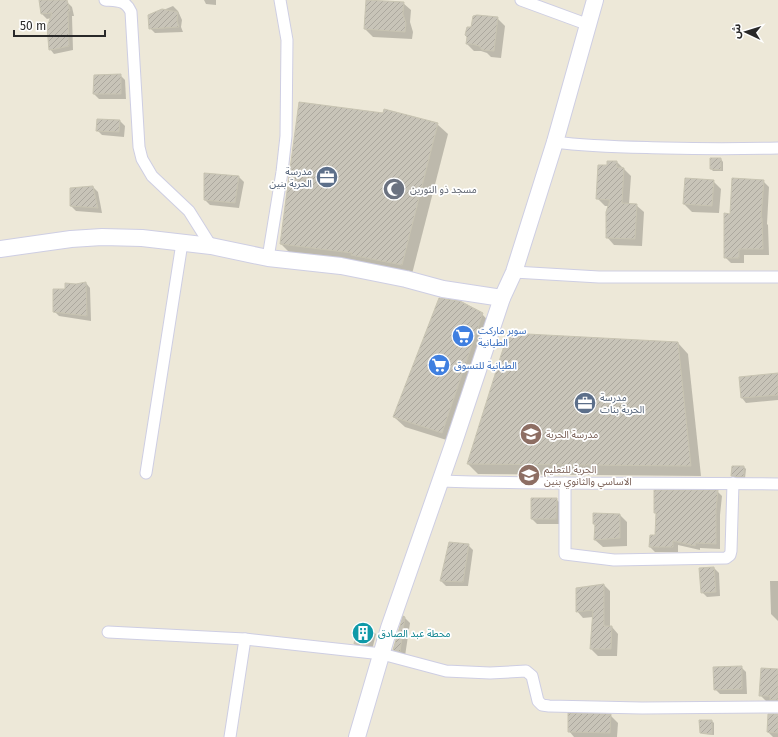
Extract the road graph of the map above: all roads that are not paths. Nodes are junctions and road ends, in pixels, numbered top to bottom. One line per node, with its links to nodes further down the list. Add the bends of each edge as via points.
1 (106, 0): 9 (street, via 121,1 128,5 131,12 139,147 142,159 152,176 190,211)
2 (280, 0): 11 (street, via 287,40 286,136)
3 (521, 0): 5 (street)
4 (595, 0): 5 (street)
5 (588, 25): 6 (street)
6 (555, 142): 7 (street, via 616,147); 12 (street)
7 (778, 148)
8 (182, 243): 9 (street); 10 (street, via 102,237); 15 (street)
9 (211, 246): 11 (street)
10 (0, 249)
11 (268, 258): 14 (street, via 341,266 443,289)
12 (514, 272): 13 (street, via 599,277); 14 (street)
13 (778, 277)
14 (502, 298): 16 (street)
15 (146, 474)
16 (441, 481): 17 (street); 22 (street)
17 (565, 483): 18 (street); 18 (street, via 565,554 614,560 726,558 731,551)
18 (733, 484): 19 (street)
19 (778, 484)
20 (108, 632): 21 (street)
21 (245, 639): 22 (street); 24 (street)
22 (382, 654): 23 (street, via 446,671 526,671 532,676 538,702 549,706); 25 (street)
23 (778, 707)
24 (230, 737)
25 (357, 737)

